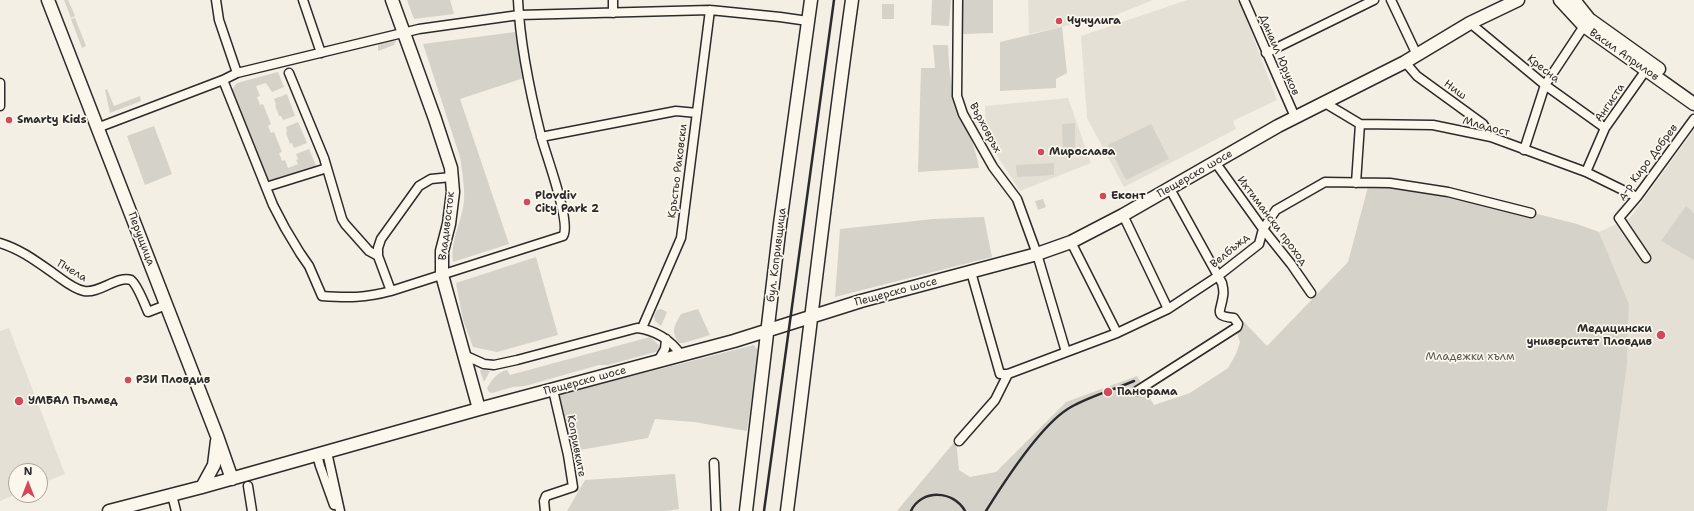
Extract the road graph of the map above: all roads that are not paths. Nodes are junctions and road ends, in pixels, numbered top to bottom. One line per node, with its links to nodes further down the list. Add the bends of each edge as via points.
1 (48, 0): 42 (main road, Перущица)
2 (216, 0): 29 (street, via 219,20)
3 (303, 0): 25 (street)
4 (392, 0): 23 (main road, Владивосток)
5 (518, 0): 19 (street)
6 (613, 0): 18 (street)
7 (811, 0): 20 (main road, бул. Копривщица)
8 (852, 0): 70 (main road)
9 (958, 0): 60 (street, Върховръх, via 957,96 963,114 993,167 1017,199)
10 (1244, 0): 24 (street, Данаил Юруков)
11 (1374, 0): 24 (street)
12 (1391, 0): 26 (street)
13 (1518, 0): 21 (main road, Пещерско шосе)
14 (1560, 0): 22 (main road, Васил Априлов)
15 (1574, 0): 22 (main road, Васил Априлов)
16 (1584, 0): 22 (main road)
17 (710, 10): 18 (street); 20 (street); 38 (street, Кръстьо Раковски)
18 (613, 13): 19 (street)
19 (519, 15): 23 (street); 44 (street)
20 (808, 21): 72 (main road, бул. Копривщица)
21 (1470, 23): 26 (main road, Пещерско шосе); 33 (street, Кресна)
22 (1587, 23): 28 (main road, Васил Априлов); 33 (street); 34 (main road, Васил Априлов)
23 (403, 32): 25 (street); 50 (main road, Владивосток, via 435,119)
24 (1266, 52): 39 (street, Данаил Юруков)
25 (321, 53): 29 (street)
26 (1417, 55): 27 (main road, Пещерско шосе)
27 (1405, 62): 35 (main road, Пещерско шосе); 45 (street, Ниш, via 1417,76 1483,124)
28 (1646, 70): 36 (main road, Васил Априлов); 43 (street, Ангиста)
29 (237, 73): 31 (street)
30 (289, 73): 48 (street)
31 (224, 80): 42 (street); 52 (street)
32 (0, 84): 37 (street)
33 (1545, 85): 43 (street, Кресна); 46 (street)
34 (1694, 94)
35 (1324, 103): 39 (main road, Пещерско шосе); 41 (street, Младост)
36 (1694, 104)
37 (0, 106)
38 (697, 113): 44 (street, via 676,111); 71 (street, Кръстьо Раковски, via 681,238)
39 (1295, 117): 47 (main road, Пещерско шосе)
40 (1694, 119): 54 (street, д-р Киро Добрев)
41 (1360, 124): 45 (street, Младост, via 1433,125); 51 (street)
42 (97, 128): 68 (main road, Перущица)
43 (1605, 128): 49 (street, Ангиста)
44 (541, 137): 64 (street, via 566,224 563,236)
45 (1491, 137): 46 (street, Младост)
46 (1524, 150): 49 (street, Младост)
47 (1215, 162): 53 (main road, Пещерско шосе); 57 (street, Ихтимански проход)
48 (327, 168): 52 (street); 61 (street, via 345,224 369,251)
49 (1586, 172): 54 (street, Младост)
50 (451, 177): 61 (street, via 431,179 419,186 381,239); 64 (main road, Владивосток, via 453,192 442,251)
51 (1356, 183): 55 (street, Велбъжд, via 1390,183 1448,192); 57 (street, Велбъжд, via 1325,182 1276,210)
52 (266, 187): 66 (street, via 285,228 310,266 322,296 370,297)
53 (1170, 188): 56 (main road, Пещерско шосе); 65 (street)
54 (1637, 197): 62 (street, д-р Киро Добрев, via 1618,218)
55 (1531, 213)
56 (1124, 215): 58 (main road, Пещерско шосе); 69 (street)
57 (1263, 229): 65 (street, Велбъжд, via 1259,244); 67 (street, Ихтимански проход)
58 (1071, 242): 60 (main road, Пещерско шосе); 73 (street)
59 (0, 243): 68 (street, Пчела, via 28,256 79,290 93,291 118,281 128,280 134,283 148,312)
60 (1037, 254): 63 (main road, Пещерско шосе); 75 (street, Върховръх)
61 (378, 256): 66 (street)
62 (1646, 258)
63 (971, 272): 70 (main road, Пещерско шосе); 79 (street, via 1000,374)
64 (442, 275): 66 (street); 76 (main road, Владивосток)
65 (1218, 276): 69 (street, Велбъжд); 81 (street, via 1222,283 1223,296 1220,314 1222,317 1234,318 1237,327)
66 (391, 291)
67 (1311, 292)
68 (166, 305): 83 (main road, Перущица)
69 (1168, 309): 73 (street, Велбъжд)
70 (813, 315): 72 (main road, Пещерско шосе); 99 (main road)
71 (642, 328): 74 (street); 76 (street, via 494,365 484,364)
72 (768, 331): 77 (main road, Пещерско шосе); 98 (main road, бул. Копривщица)
73 (1118, 334): 75 (street, Велбъжд)
74 (666, 339): 77 (street); 78 (street, via 665,349)
75 (1066, 352): 79 (street, Велбъжд)
76 (464, 355): 82 (main road, Владивосток)
77 (681, 355): 78 (main road, Пещерско шосе)
78 (658, 361): 80 (main road, Пещерско шосе)
79 (1008, 374): 84 (street, via 995,400)
80 (553, 390): 82 (main road, Пещерско шосе); 96 (street, Копривките, via 573,487 546,496)
81 (1137, 391)
82 (479, 409): 85 (main road, Пещерско шосе)
83 (217, 436): 87 (main road, Перущица); 89 (main road, via 214,465)
84 (959, 441)
85 (322, 453): 87 (main road, Пещерско шосе); 94 (street, via 320,466); 95 (street)
86 (714, 463): 97 (street)
87 (232, 479): 89 (main road, Пещерско шосе)
88 (248, 486): 93 (street)
89 (202, 487): 91 (main road, Пещерско шосе)
90 (173, 499): 92 (street)
91 (109, 511)
92 (176, 511)
93 (252, 511)
94 (337, 511)
95 (340, 511)
96 (544, 511)
97 (716, 511)
98 (746, 511)
99 (787, 511)

